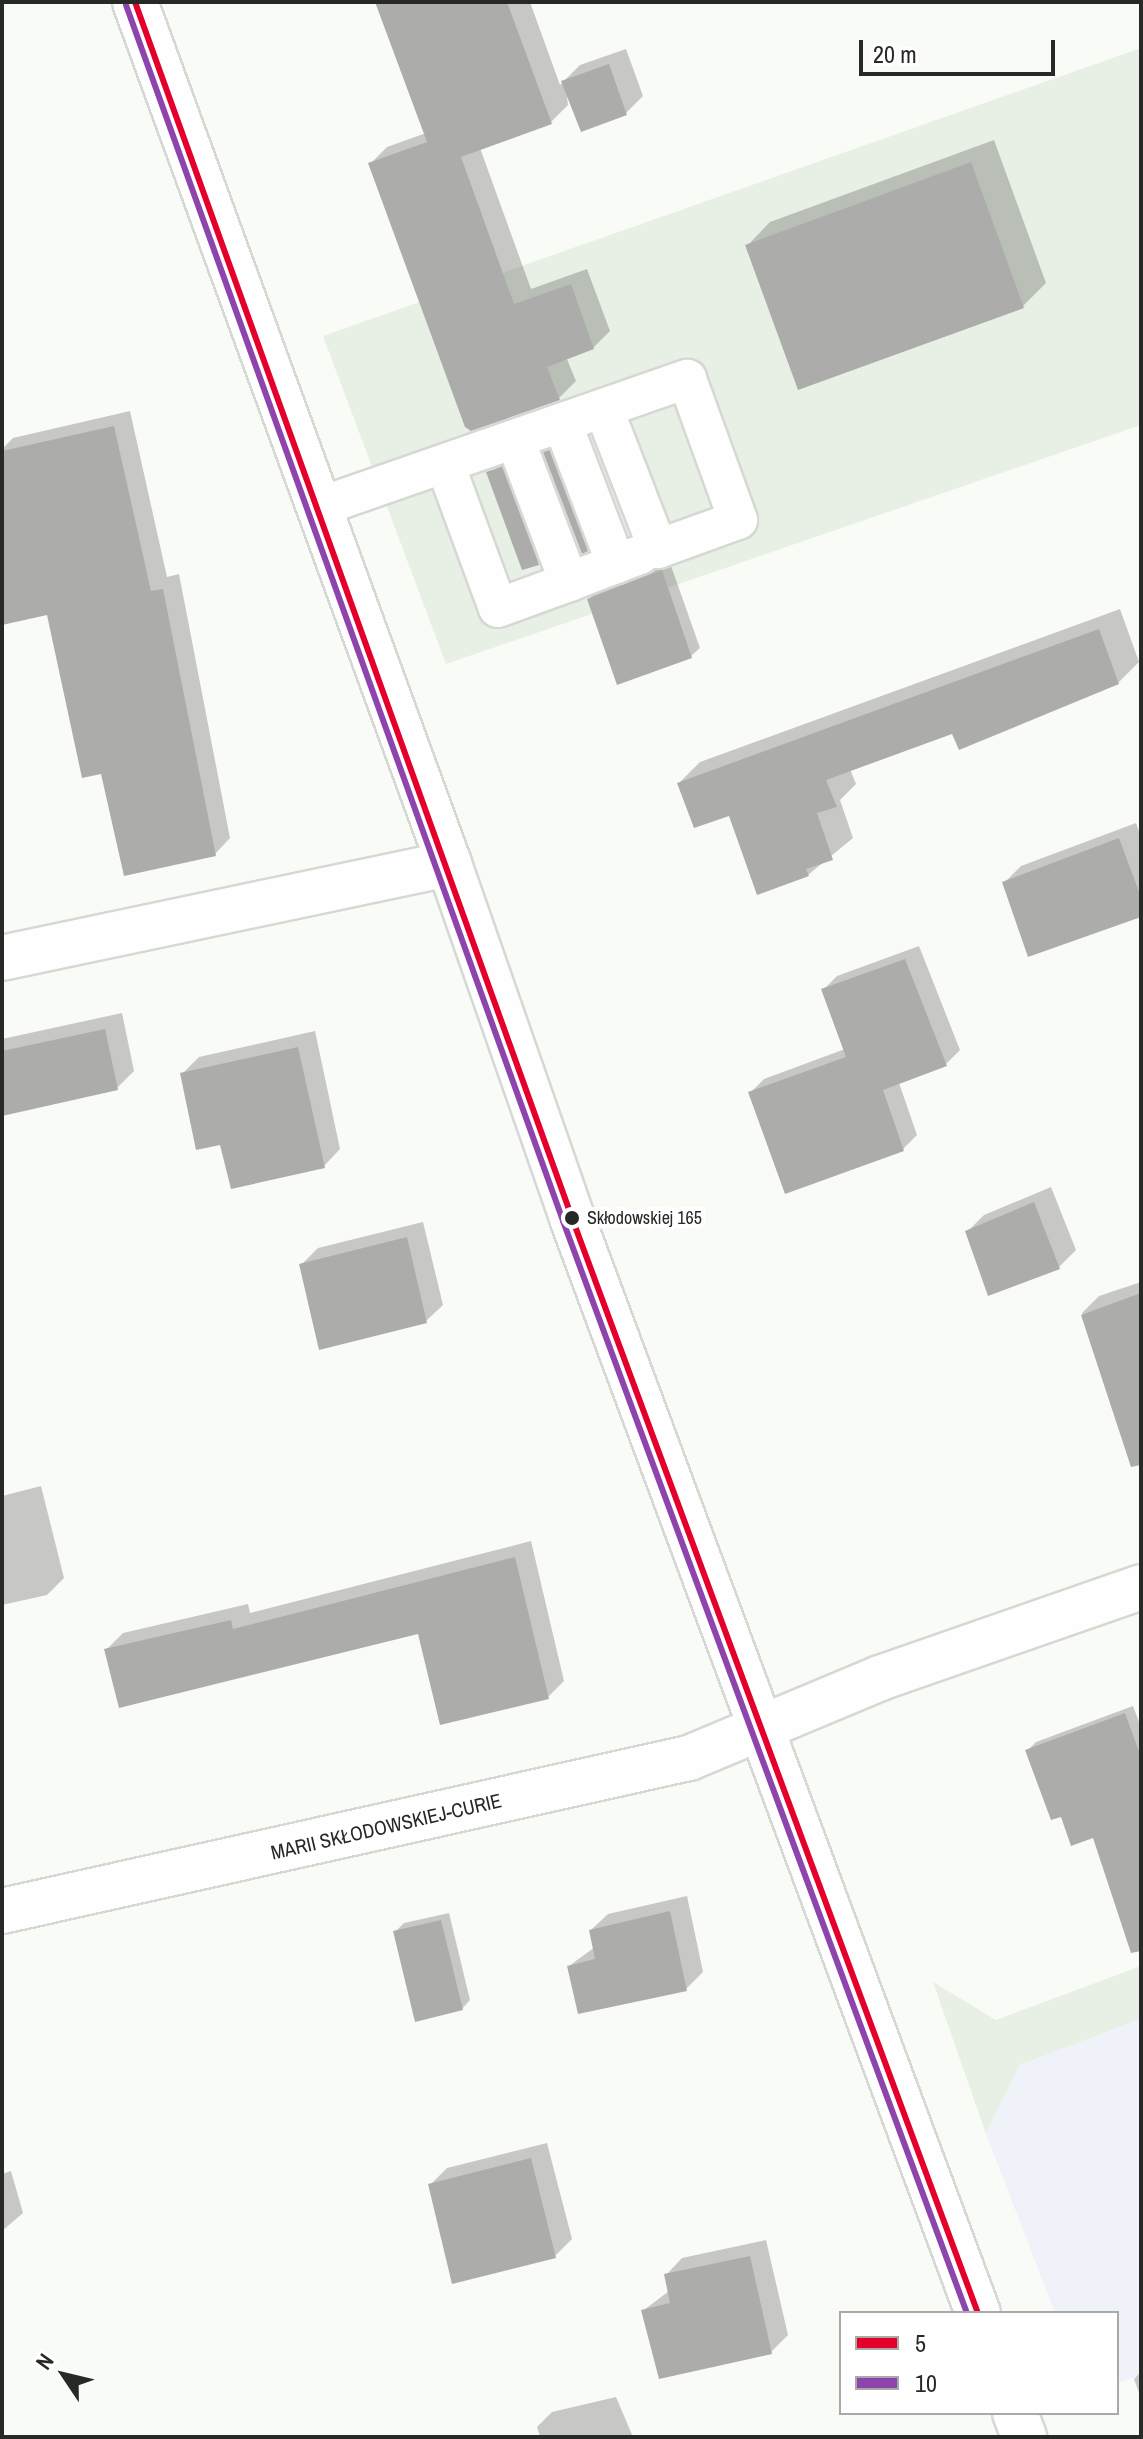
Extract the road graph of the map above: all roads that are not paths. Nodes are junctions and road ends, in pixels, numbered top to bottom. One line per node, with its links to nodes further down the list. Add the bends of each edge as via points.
1 (135, 2): 6 (street)
2 (604, 410): 3 (lane); 7 (lane); 7 (lane, via 687,379 738,520)
3 (563, 425): 4 (lane); 8 (lane)
4 (516, 442): 5 (lane); 9 (lane)
5 (446, 467): 6 (lane); 9 (lane, via 498,608)
6 (319, 507): 10 (street)
7 (658, 549): 8 (lane)
8 (616, 564): 9 (lane)
9 (569, 582)
10 (449, 864): 11 (street); 13 (street, via 572,1218)
11 (2, 958)
12 (1141, 1587): 13 (street, MARII SKŁODOWSKIEJ-CURIE, via 880,1678)
13 (766, 1729): 14 (street, MARII SKŁODOWSKIEJ-CURIE, via 689,1758); 15 (street)
14 (2, 1911)
15 (977, 2311)
16 (1016, 2415): 17 (street)
17 (1024, 2437)

